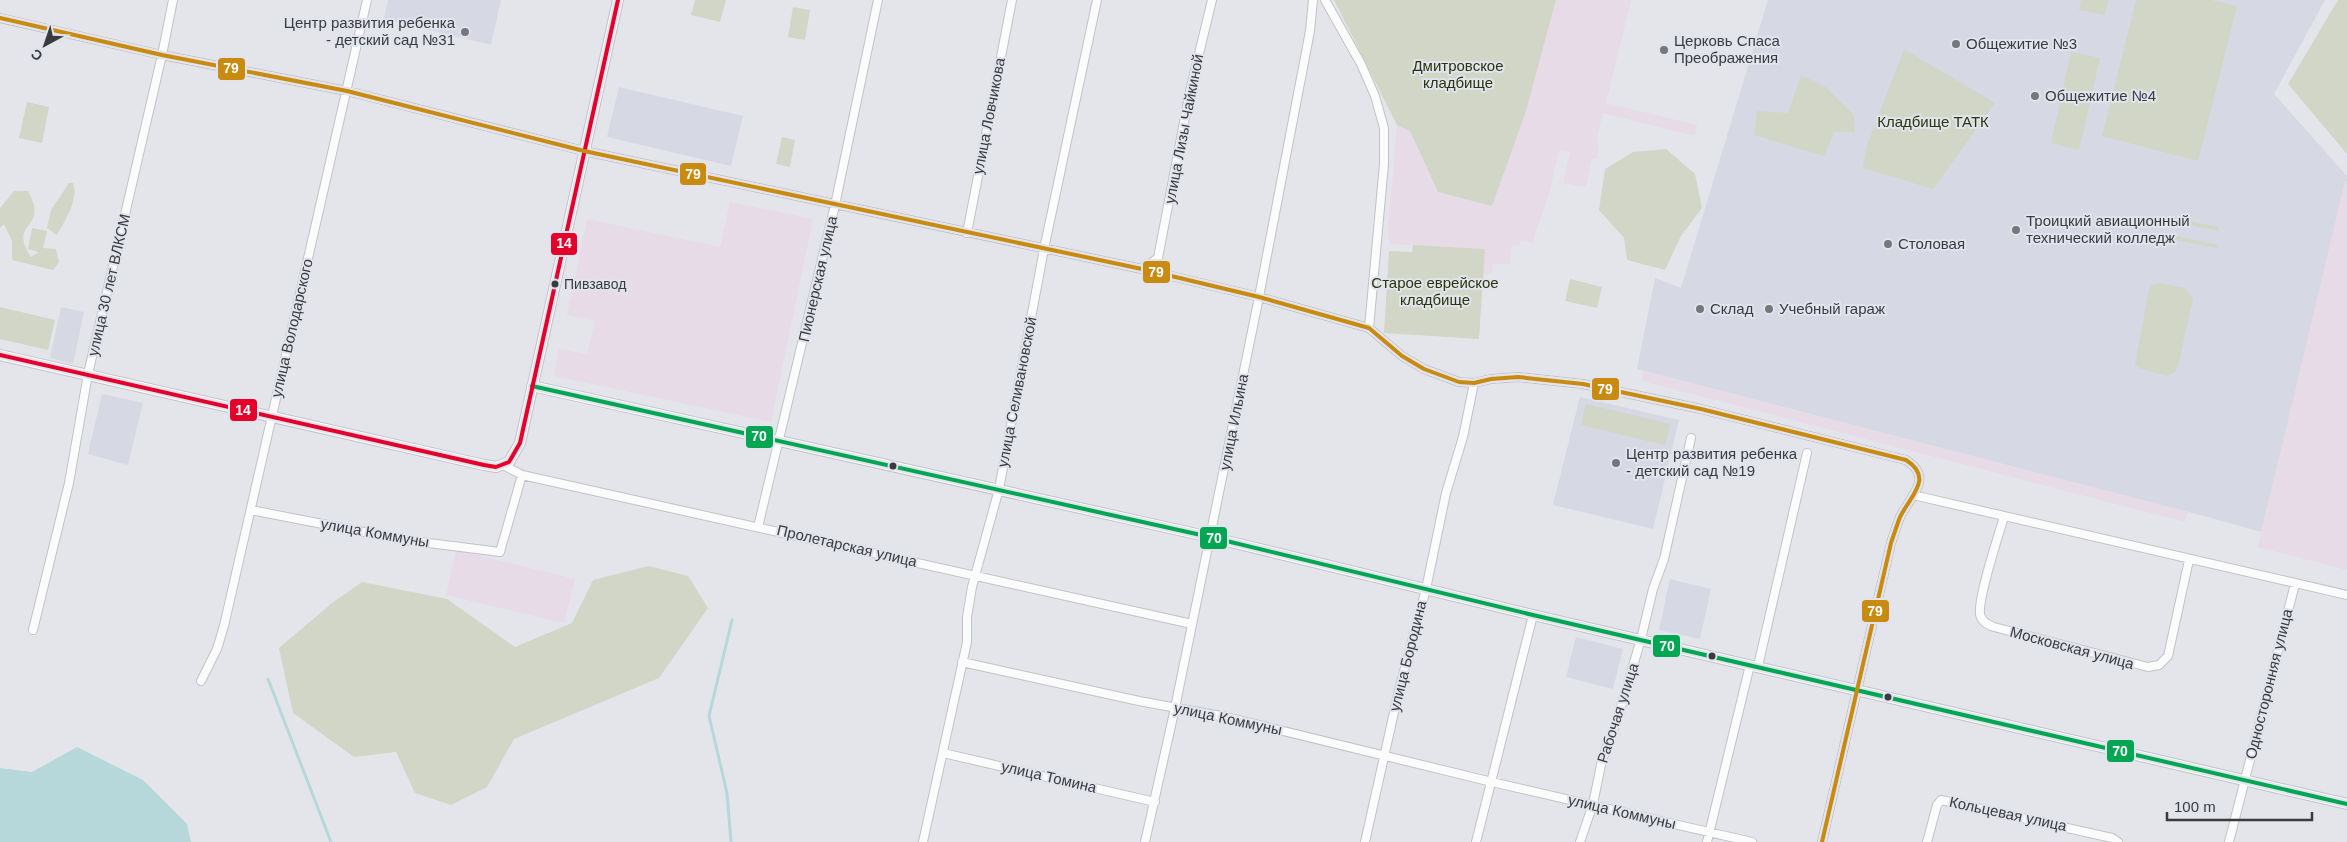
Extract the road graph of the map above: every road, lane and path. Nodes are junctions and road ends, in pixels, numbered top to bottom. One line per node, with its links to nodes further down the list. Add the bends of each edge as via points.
1 (173, 0): 11 (street, улица 30 лет ВЛКСМ)
2 (367, 0): 12 (street, улица Володарского)
3 (618, 0): 13 (street)
4 (878, 0): 14 (street, Пионерская улица)
5 (1012, 0): 15 (street, улица Ловчикова)
6 (1097, 0): 16 (street, улица Селивановской)
7 (1212, 0): 17 (street, улица Лизы Чайкиной, via 1190,91)
8 (1313, 0): 20 (street, улица Ильина)
9 (1326, 0): 21 (street, via 1375,96 1384,128 1384,164)
10 (0, 18): 11 (street)
11 (162, 55): 12 (street); 23 (street, улица 30 лет ВЛКСМ)
12 (347, 91): 13 (street); 26 (street, улица Володарского)
13 (584, 151): 14 (street); 25 (street)
14 (835, 204): 15 (street); 28 (street, Пионерская улица)
15 (967, 233): 16 (street)
16 (1044, 249): 18 (street); 32 (street, улица Селивановской)
17 (1158, 258): 18 (street); 19 (street)
18 (1142, 269): 19 (street)
19 (1164, 274): 20 (street)
20 (1259, 297): 21 (street); 37 (street, улица Ильина)
21 (1369, 328): 24 (street, via 1402,356 1424,369 1458,382)
22 (0, 355): 23 (street, Пролетарская улица)
23 (88, 374): 26 (street, Пролетарская улица); 45 (street, улица 30 лет ВЛКСМ, via 69,484)
24 (1474, 383): 33 (street, via 1518,377 1583,384 1701,409 1906,460 1916,467 1920,476); 41 (street, улица Бородина)
25 (532, 386): 28 (street); 30 (street, via 520,443)
26 (272, 417): 30 (street, Пролетарская улица, via 484,465); 34 (street, улица Володарского)
27 (1691, 438): 46 (street, Рабочая улица, via 1675,517)
28 (779, 441): 32 (street); 36 (street, Пионерская улица)
29 (1807, 454): 48 (street)
30 (506, 463): 31 (street, Пролетарская улица)
31 (522, 475): 34 (street, улица Коммуны, via 500,552 405,540); 36 (street, Пролетарская улица)
32 (999, 489): 37 (street); 39 (street, улица Селивановской)
33 (1913, 495): 35 (street); 50 (street, via 1900,517 1891,543)
34 (251, 510): 49 (street, улица Володарского, via 220,641)
35 (2004, 517): 38 (street); 38 (street, Московская улица, via 1981,600 1983,621 1994,627 2148,667 2159,665 2168,656)
36 (758, 527): 39 (street, Пролетарская улица)
37 (1210, 537): 41 (street); 44 (street, улица Ильина)
38 (2189, 560): 40 (street)
39 (976, 575): 44 (street, Пролетарская улица); 47 (street, улица Селивановской)
40 (2294, 584): 42 (street); 55 (street, Односторонняя улица)
41 (1426, 589): 43 (street); 53 (street, улица Бородина)
42 (2347, 595)
43 (1533, 615): 46 (street); 54 (street)
44 (1192, 624): 51 (street, улица Ильина)
45 (33, 630)
46 (1641, 639): 48 (street); 57 (street, Рабочая улица, via 1602,760)
47 (962, 662): 51 (street, улица Коммуны); 52 (street, улица Селивановской)
48 (1754, 665): 50 (street); 59 (street)
49 (201, 681)
50 (1856, 690): 55 (street); 67 (street)
51 (1175, 708): 53 (street, улица Коммуны); 56 (street, улица Ильина)
52 (943, 753): 56 (street, улица Томина); 60 (street, улица Селивановской)
53 (1385, 755): 54 (street, улица Коммуны); 62 (street, улица Бородина)
54 (1492, 782): 57 (street, улица Коммуны); 63 (street)
55 (2245, 782): 58 (street); 70 (street, Односторонняя улица)
56 (1155, 802): 61 (street, улица Ильина)
57 (1593, 804): 59 (street, улица Коммуны); 64 (street, Рабочая улица)
58 (2347, 804)
59 (1710, 832): 65 (street); 66 (street, улица Коммуны)
60 (923, 842)
61 (1145, 842)
62 (1364, 842)
63 (1476, 842)
64 (1580, 842)
65 (1707, 842)
66 (1752, 842)
67 (1822, 842)
68 (1927, 842): 69 (street, Кольцевая улица, via 1936,805 1941,800 2112,838)
69 (2118, 842)
70 (2229, 842)

